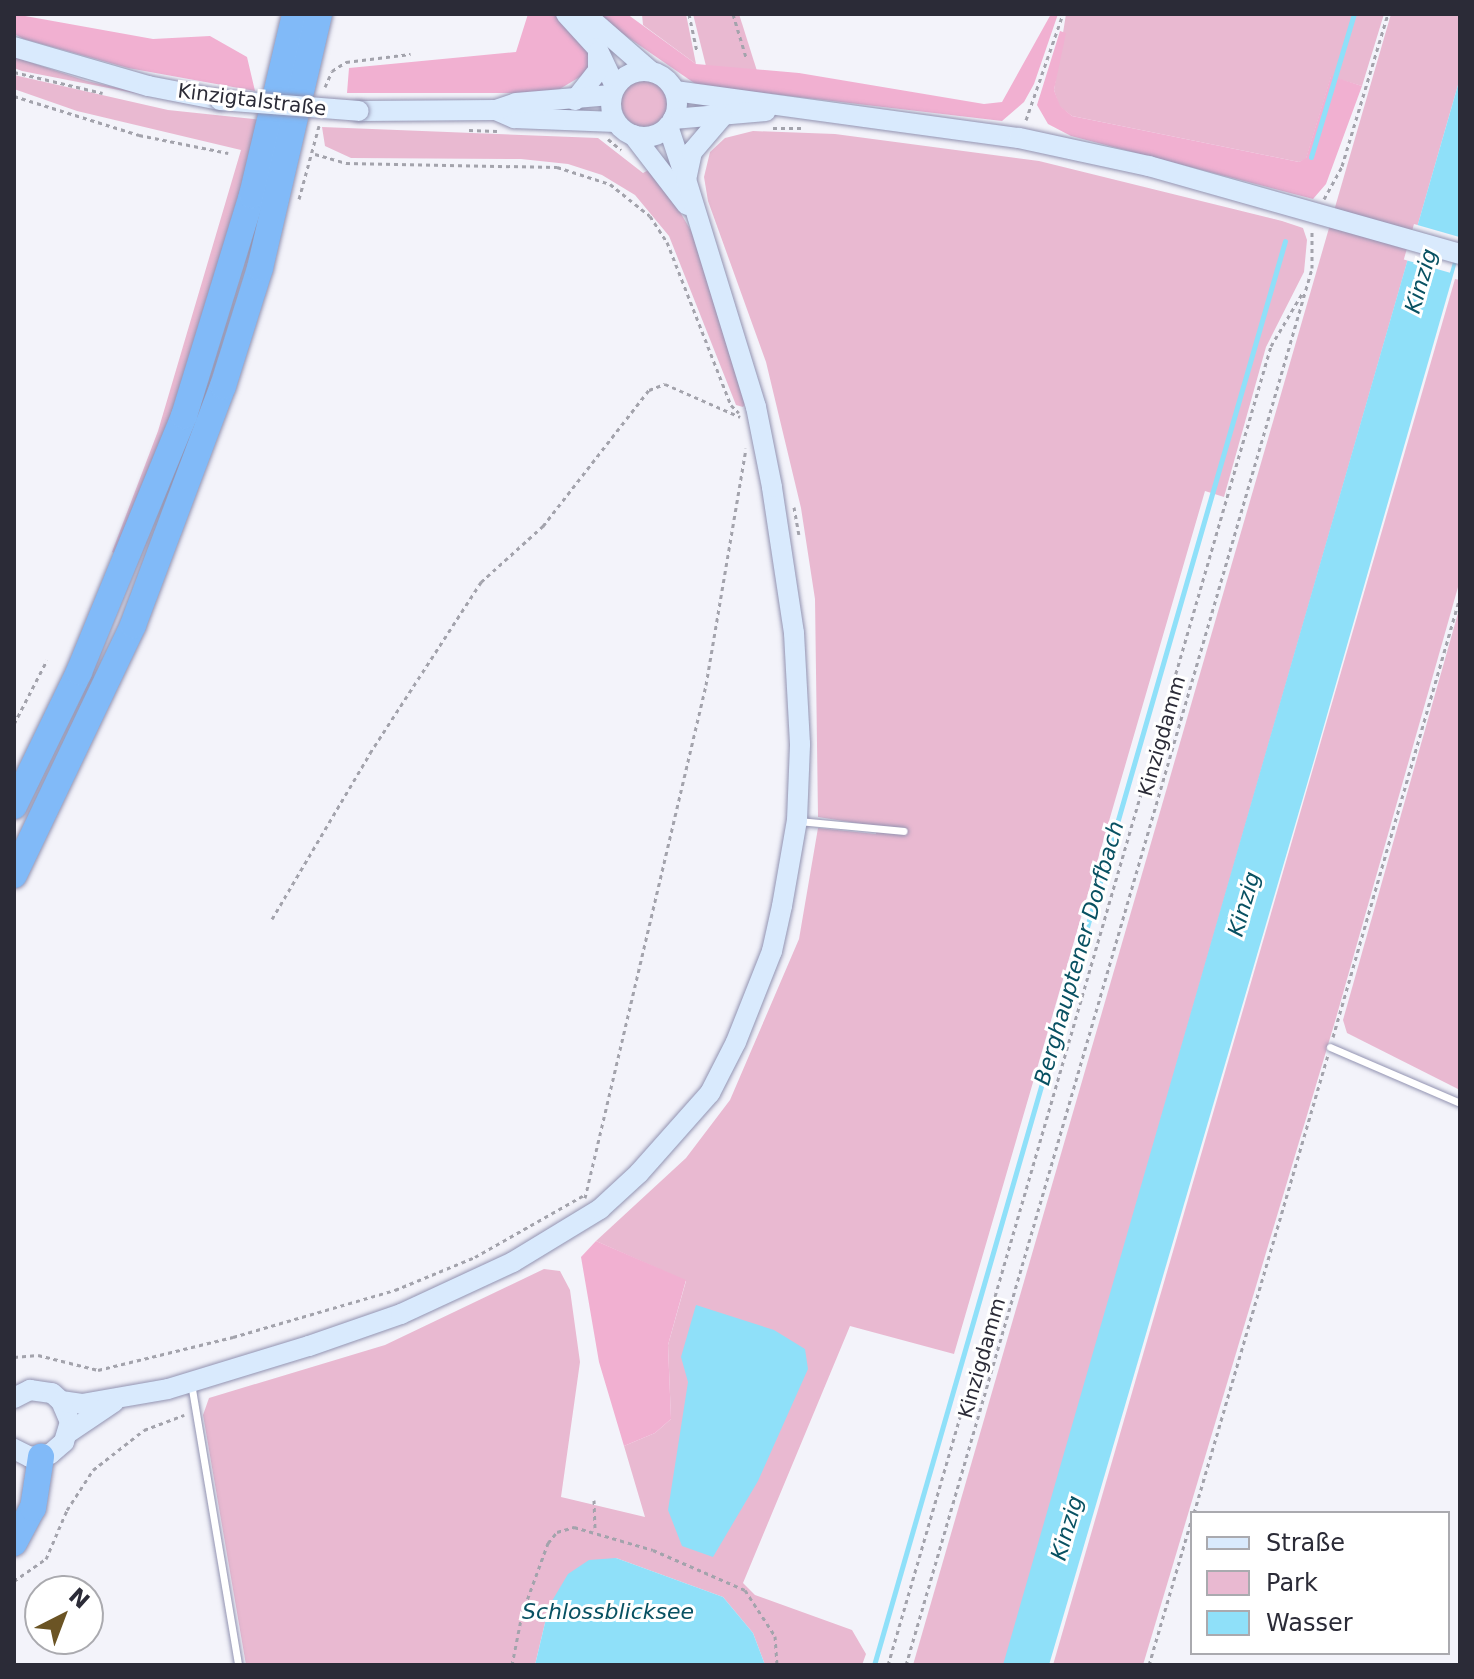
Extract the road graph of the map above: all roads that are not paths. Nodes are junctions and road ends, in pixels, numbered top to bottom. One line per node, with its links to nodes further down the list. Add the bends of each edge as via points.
1 (295, 14): 20 (highway, via 252,195 184,416 79,672)
2 (319, 14): 23 (highway, via 260,268 223,386 133,625)
3 (566, 14): 6 (street)
4 (585, 14): 7 (street)
5 (14, 47): 12 (street, Kinzigtalstraße, bridge, via 148,86 220,100 359,111)
6 (597, 48): 8 (street); 10 (street, via 598,71)
7 (650, 71): 8 (street, via 630,73); 9 (street)
8 (613, 91): 10 (street, Kinzigtalstraße); 14 (street)
9 (675, 91): 11 (street); 15 (street)
10 (575, 100): 12 (street, Kinzigtalstraße, via 516,103)
11 (781, 108): 13 (street); 19 (street, via 1019,138 1149,166 1317,219)
12 (496, 110): 14 (street, Kinzigtalstraße, via 514,118)
13 (722, 117): 15 (street); 17 (street, via 692,152)
14 (616, 122): 16 (street)
15 (670, 123): 16 (street, via 652,136); 17 (street)
16 (633, 135): 18 (street)
17 (686, 180): 18 (street)
18 (696, 218): 21 (street, via 751,417 794,633)
19 (1460, 254)
20 (14, 806)
21 (797, 820): 22 (lane); 26 (street, via 772,951 710,1093 650,1162 590,1216 513,1262 401,1314)
22 (904, 831)
23 (14, 875)
24 (1330, 1047): 25 (lane)
25 (1460, 1103)
26 (191, 1382): 28 (street); 34 (lane)
27 (14, 1398): 29 (street, via 41,1389)
28 (126, 1398): 29 (street); 30 (street)
29 (61, 1401): 30 (street)
30 (68, 1433): 32 (street, via 58,1449)
31 (14, 1449): 32 (street)
32 (41, 1457): 33 (highway, via 33,1508)
33 (14, 1543)
34 (238, 1665)

